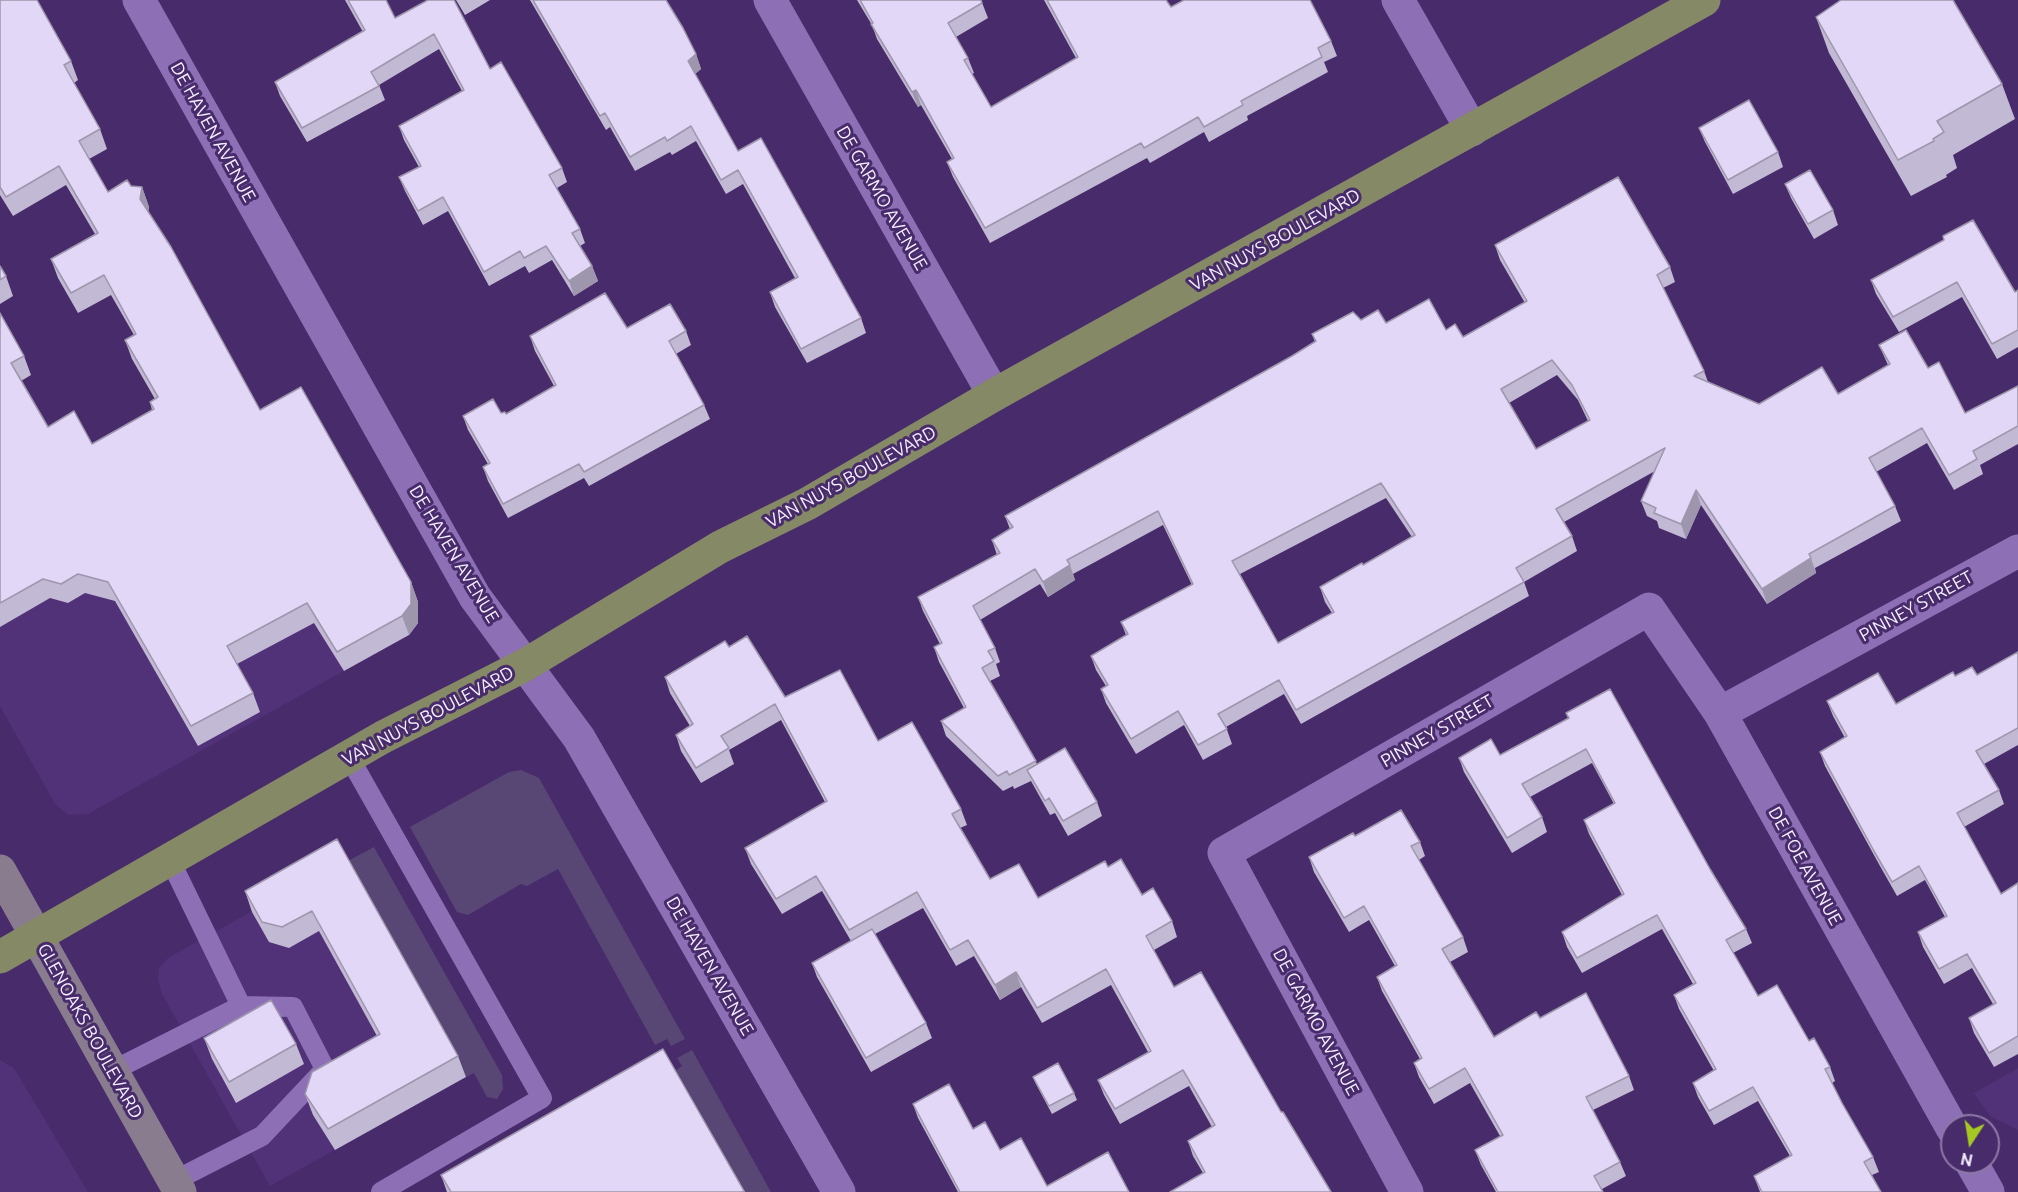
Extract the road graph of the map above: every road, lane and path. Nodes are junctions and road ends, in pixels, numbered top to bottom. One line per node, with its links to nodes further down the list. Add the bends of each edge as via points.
1 (139, 0): 9 (street, DE HAVEN AVENUE, via 475,597)
2 (770, 0): 6 (street, DE GARMO AVENUE)
3 (1398, 0): 5 (street)
4 (1704, 0): 5 (main road, VAN NUYS BOULEVARD)
5 (1472, 130): 6 (main road, VAN NUYS BOULEVARD)
6 (994, 395): 9 (main road, VAN NUYS BOULEVARD, via 807,504 720,547)
7 (2018, 551): 10 (street, PINNEY STREET)
8 (1649, 609): 10 (street, DE FOE AVENUE); 12 (street, PINNEY STREET)
9 (525, 665): 11 (main road, VAN NUYS BOULEVARD); 23 (street, DE HAVEN AVENUE, via 579,738)
10 (1720, 713): 19 (street, DE FOE AVENUE)
11 (348, 757): 13 (main road, VAN NUYS BOULEVARD); 22 (lane, via 542,1098)
12 (1224, 853): 24 (street, DE GARMO AVENUE)
13 (170, 860): 15 (main road, VAN NUYS BOULEVARD); 17 (lane)
14 (0, 871): 15 (main road, GLENOAKS BOULEVARD)
15 (37, 937): 16 (main road, VAN NUYS BOULEVARD); 18 (main road, GLENOAKS BOULEVARD)
16 (0, 957)
17 (241, 1006): 18 (lane); 21 (lane, via 293,1007 325,1069 262,1136)
18 (112, 1071): 21 (main road, GLENOAKS BOULEVARD)
19 (1944, 1114)
20 (1978, 1174): 25 (street)
21 (177, 1187)
22 (381, 1192)
23 (839, 1192)
24 (1407, 1192)
25 (1988, 1192)

